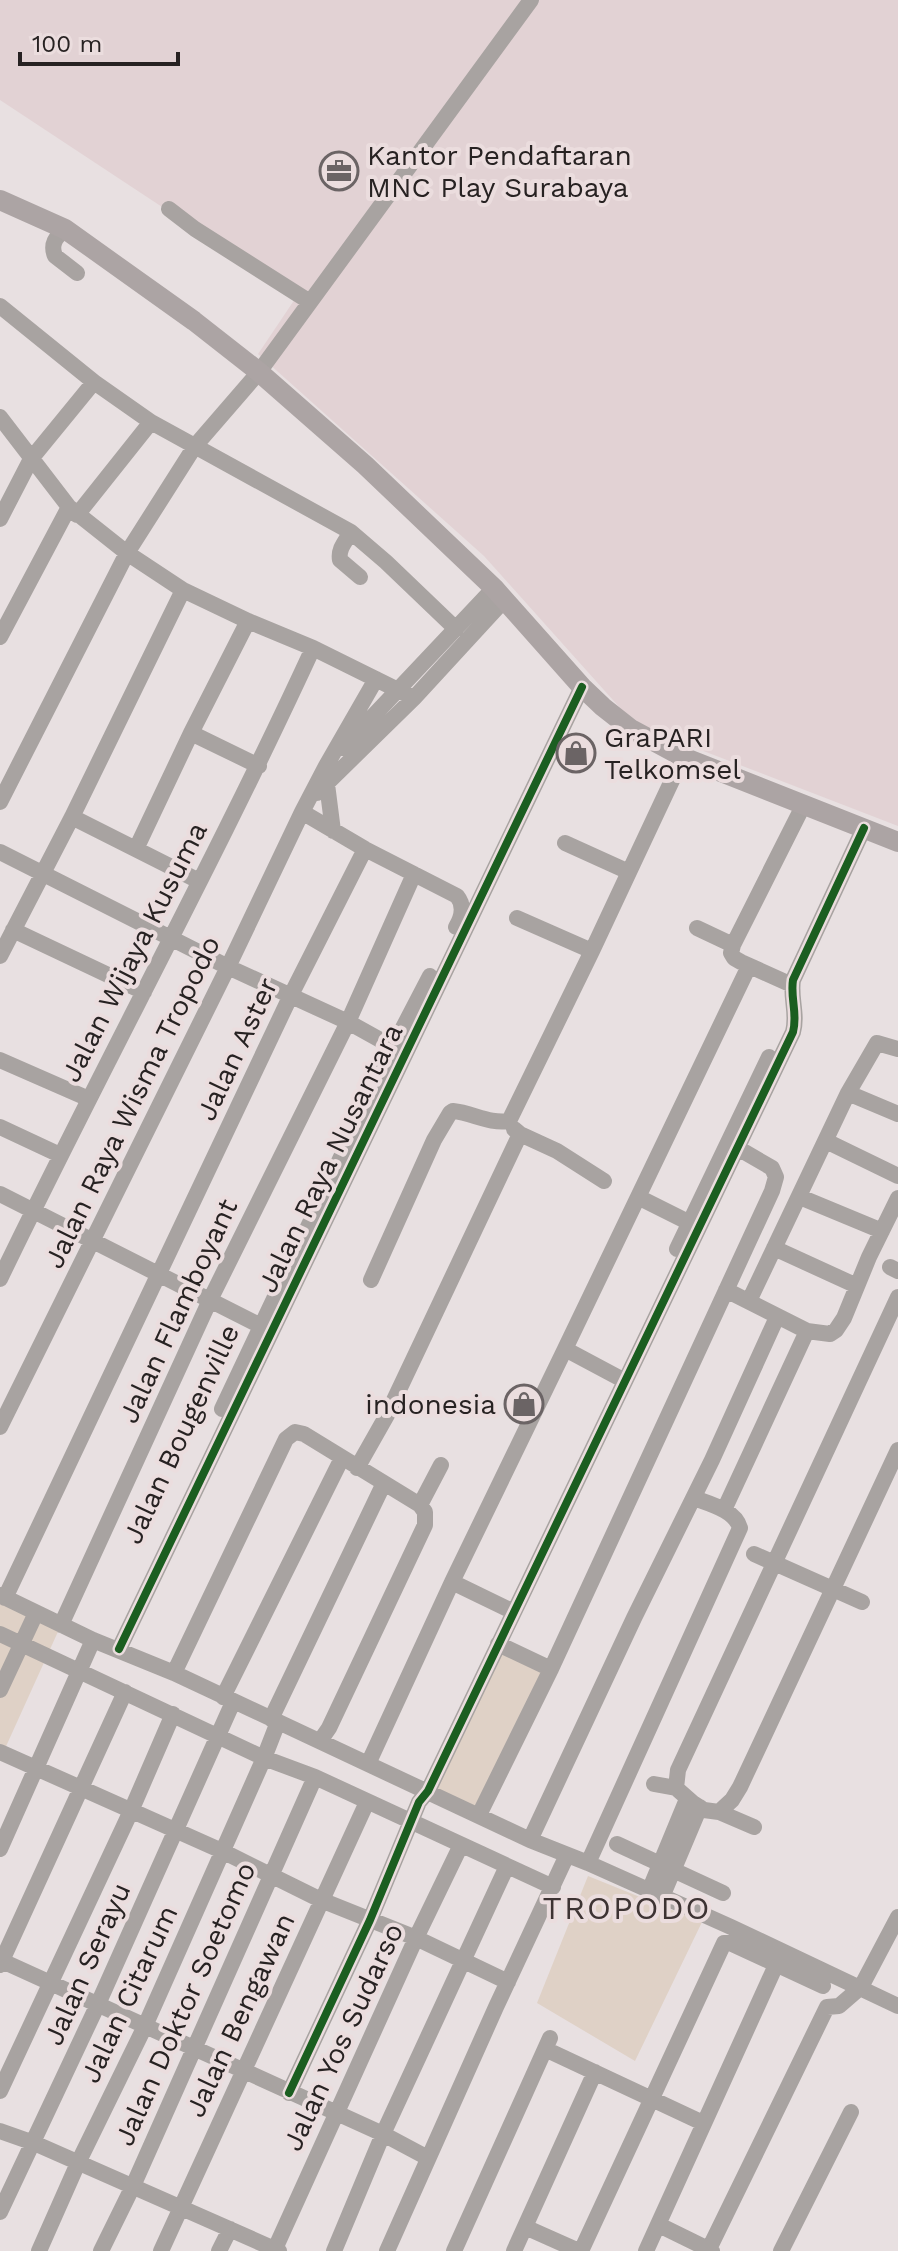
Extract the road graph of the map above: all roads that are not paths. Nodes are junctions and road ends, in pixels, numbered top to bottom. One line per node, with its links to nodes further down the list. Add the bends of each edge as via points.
1 (531, 0): 6 (street)
2 (0, 200): 4 (main road)
3 (169, 209): 6 (street)
4 (65, 229): 5 (street, via 56,237 53,252); 8 (main road)
5 (77, 273)
6 (310, 302): 8 (street)
7 (0, 306): 9 (street)
8 (259, 372): 12 (street); 20 (main road)
9 (94, 382): 11 (street); 13 (street)
10 (0, 417): 13 (street)
11 (151, 422): 12 (street); 14 (street)
12 (195, 446): 16 (street); 17 (street)
13 (31, 459): 14 (street); 15 (street)
14 (73, 511): 17 (street); 23 (street)
15 (0, 519)
16 (351, 532): 18 (street, via 340,560); 22 (street)
17 (125, 558): 19 (street); 33 (street)
18 (360, 577)
19 (183, 590): 21 (street); 36 (street)
20 (499, 593): 22 (street); 26 (main road); 27 (street)
21 (248, 621): 24 (street); 28 (street)
22 (456, 629): 27 (street)
23 (0, 637)
24 (313, 648): 25 (street); 30 (street, Jalan Wijaya Kusuma)
25 (376, 679): 27 (street); 31 (street)
26 (582, 687): 29 (main road, via 631,729); 118 (street, Jalan Raya Nusantara)
27 (406, 694): 31 (street); 32 (street)
28 (191, 733): 30 (street); 41 (street)
29 (683, 757): 34 (main road); 45 (street)
30 (259, 766): 47 (street, Jalan Wijaya Kusuma)
31 (326, 766): 35 (street, Jalan Raya Wisma Tropodo)
32 (327, 784): 35 (street); 38 (street)
33 (0, 802)
34 (804, 804): 37 (main road); 52 (street)
35 (306, 806): 38 (street); 56 (street, Jalan Raya Wisma Tropodo)
36 (72, 817): 41 (street); 44 (street)
37 (864, 828): 39 (main road); 57 (street)
38 (333, 831): 42 (street)
39 (898, 842)
40 (565, 843): 45 (street)
41 (136, 849): 47 (street)
42 (365, 849): 46 (street); 59 (street, Jalan Aster)
43 (0, 852): 44 (street)
44 (42, 872): 50 (street); 51 (street)
45 (629, 872): 53 (street)
46 (414, 874): 60 (street, Jalan Flamboyant); 61 (street, Jalan Bougenville, via 457,896 462,904 459,923)
47 (199, 881): 51 (street, Jalan Wijaya Kusuma)
48 (517, 918): 53 (street)
49 (697, 928): 52 (street)
50 (13, 930): 54 (street); 58 (street)
51 (172, 938): 56 (street); 58 (street, Jalan Wijaya Kusuma)
52 (733, 945): 55 (street, via 732,957)
53 (592, 951): 68 (street)
54 (0, 956)
55 (749, 966): 57 (street); 75 (street)
56 (228, 967): 59 (street); 81 (street, Jalan Raya Wisma Tropodo)
57 (792, 985): 70 (street, via 794,1009)
58 (144, 992): 65 (street, Jalan Wijaya Kusuma)
59 (291, 995): 60 (street); 83 (street, Jalan Aster)
60 (348, 1022): 61 (street); 89 (street, Jalan Flamboyant)
61 (393, 1047): 92 (street, Jalan Bougenville)
62 (898, 1049): 64 (street, via 877,1043)
63 (0, 1060): 65 (street)
64 (848, 1093): 66 (street); 69 (street)
65 (89, 1099): 71 (street, Jalan Wijaya Kusuma)
66 (898, 1114)
67 (0, 1127): 71 (street)
68 (515, 1128): 73 (street); 85 (street, via 450,1113); 100 (street, via 387,1415)
69 (826, 1141): 72 (street); 76 (street)
70 (733, 1145): 79 (street); 87 (street, via 772,1168 776,1177); 95 (street)
71 (60, 1155): 78 (street, Jalan Wijaya Kusuma)
72 (898, 1176)
73 (604, 1181)
74 (0, 1194): 78 (street)
75 (638, 1197): 79 (street); 94 (street)
76 (800, 1197): 80 (street); 82 (street)
77 (898, 1198): 80 (street)
78 (33, 1211): 81 (street); 84 (street, Jalan Wijaya Kusuma)
79 (690, 1223): 95 (street)
80 (882, 1231): 86 (street)
81 (92, 1241): 83 (street); 96 (street, Jalan Raya Wisma Tropodo)
82 (774, 1248): 86 (street); 90 (street)
83 (159, 1274): 89 (street); 109 (street, Jalan Aster)
84 (1, 1275)
85 (371, 1280)
86 (857, 1286): 93 (street, via 836,1330)
87 (726, 1290): 90 (street); 119 (street)
88 (898, 1297): 106 (street)
89 (210, 1300): 92 (street); 113 (street, Jalan Flamboyant)
90 (749, 1301): 91 (street)
91 (777, 1317): 93 (street); 102 (street)
92 (261, 1326): 118 (street, Jalan Bougenville)
93 (807, 1331): 104 (street)
94 (565, 1349): 95 (street); 107 (street)
95 (620, 1378): 111 (street)
96 (0, 1427)
97 (898, 1450): 108 (street)
98 (342, 1458): 100 (street); 121 (street, via 304,1434 287,1437); 124 (street, Jalan Serayu)
99 (441, 1465): 103 (street)
100 (357, 1468): 101 (street)
101 (384, 1483): 103 (street); 126 (street, Jalan Citarum)
102 (694, 1498): 104 (street); 145 (street)
103 (423, 1510): 128 (street, via 425,1525)
104 (724, 1510): 151 (street, via 739,1523 738,1534)
105 (754, 1554): 106 (street)
106 (773, 1562): 108 (street); 137 (street, via 678,1770)
107 (452, 1582): 111 (street); 131 (street)
108 (832, 1588): 110 (street); 140 (street, via 740,1787)
109 (3, 1596): 112 (street)
110 (862, 1602)
111 (509, 1610): 117 (street); 136 (street)
112 (36, 1613): 113 (street); 116 (street)
113 (61, 1625): 115 (street)
114 (0, 1634): 116 (street)
115 (92, 1642): 118 (street); 120 (street)
116 (22, 1644): 120 (street); 122 (street)
117 (498, 1644): 119 (street); 136 (street)
118 (114, 1645): 121 (street)
119 (551, 1669): 141 (street)
120 (80, 1670): 123 (street); 132 (street)
121 (174, 1673): 124 (street)
122 (0, 1690)
123 (125, 1692): 125 (street); 135 (street)
124 (228, 1699): 126 (street); 127 (street, Jalan Serayu)
125 (173, 1714): 127 (street); 139 (street)
126 (275, 1721): 128 (street); 130 (street, Jalan Citarum)
127 (217, 1735): 130 (street); 144 (street, Jalan Serayu)
128 (320, 1741): 131 (street)
129 (0, 1752): 132 (street)
130 (264, 1758): 133 (street); 149 (street, Jalan Citarum)
131 (368, 1764): 136 (street)
132 (37, 1769): 135 (street); 148 (street)
133 (315, 1777): 138 (street); 154 (street, Jalan Doktor Soetomo)
134 (654, 1784): 137 (street)
135 (82, 1790): 139 (street); 163 (street)
136 (422, 1793): 141 (street); 142 (street)
137 (688, 1798): 140 (street); 153 (street)
138 (367, 1802): 142 (street); 158 (street, Jalan Bengawan)
139 (131, 1811): 144 (street); 167 (street)
140 (719, 1812): 143 (street)
141 (479, 1815): 145 (street)
142 (410, 1821): 147 (street); 160 (street)
143 (754, 1827)
144 (176, 1832): 149 (street); 169 (street, Jalan Serayu)
145 (530, 1840): 150 (street)
146 (617, 1844): 153 (street)
147 (461, 1845): 152 (street); 161 (street, Jalan Yos Sudarso)
148 (0, 1849)
149 (222, 1851): 154 (street); 172 (street, Jalan Citarum)
150 (567, 1855): 151 (street); 155 (street)
151 (588, 1863): 157 (street)
152 (507, 1866): 155 (street); 162 (street)
153 (667, 1867): 156 (street); 157 (street)
154 (271, 1877): 158 (street); 173 (street, Jalan Doktor Soetomo)
155 (553, 1887): 166 (street)
156 (723, 1893)
157 (656, 1894): 165 (street, via 731,1927)
158 (321, 1900): 160 (street); 174 (street, Jalan Bengawan)
159 (898, 1917): 168 (street)
160 (370, 1920): 161 (street); 177 (street)
161 (416, 1938): 162 (street); 180 (street, Jalan Yos Sudarso)
162 (463, 1959): 166 (street); 183 (street)
163 (1, 1962): 167 (street)
164 (776, 1965): 165 (street); 178 (street, via 724,1943); 181 (street)
165 (826, 1980): 168 (street); 171 (street)
166 (508, 1982): 185 (street)
167 (50, 1984): 169 (street); 176 (street)
168 (861, 1987): 170 (street); 171 (street, via 839,2006)
169 (98, 2004): 172 (street); 184 (street, Jalan Serayu)
170 (898, 2006)
171 (827, 2007): 204 (street)
172 (145, 2026): 173 (street); 186 (street, Jalan Citarum)
173 (195, 2048): 174 (street); 187 (street, Jalan Doktor Soetomo)
174 (243, 2072): 177 (street); 188 (street, Jalan Bengawan)
175 (595, 2072): 178 (street); 191 (street); 200 (street, via 547,2044)
176 (0, 2091)
177 (289, 2093): 180 (street)
178 (652, 2100): 181 (street); 202 (street)
179 (851, 2112): 205 (street)
180 (336, 2114): 183 (street); 193 (street, Jalan Yos Sudarso)
181 (703, 2123): 190 (street)
182 (0, 2131): 184 (street)
183 (383, 2134): 185 (street); 198 (street)
184 (34, 2143): 186 (street); 189 (street, Jalan Serayu)
185 (428, 2158): 199 (street)
186 (78, 2163): 187 (street); 194 (street, Jalan Citarum)
187 (133, 2186): 188 (street); 195 (street, Jalan Doktor Soetomo)
188 (181, 2208): 192 (street); 196 (street, Jalan Bengawan)
189 (0, 2212)
190 (659, 2225): 203 (street); 204 (street)
191 (525, 2227): 201 (street); 202 (street)
192 (229, 2230): 193 (street); 197 (street)
193 (276, 2250)
194 (39, 2251)
195 (101, 2251)
196 (161, 2251)
197 (219, 2251)
198 (334, 2251)
199 (387, 2251)
200 (454, 2251)
201 (514, 2251)
202 (580, 2251)
203 (646, 2251)
204 (710, 2251)
205 (781, 2251)

